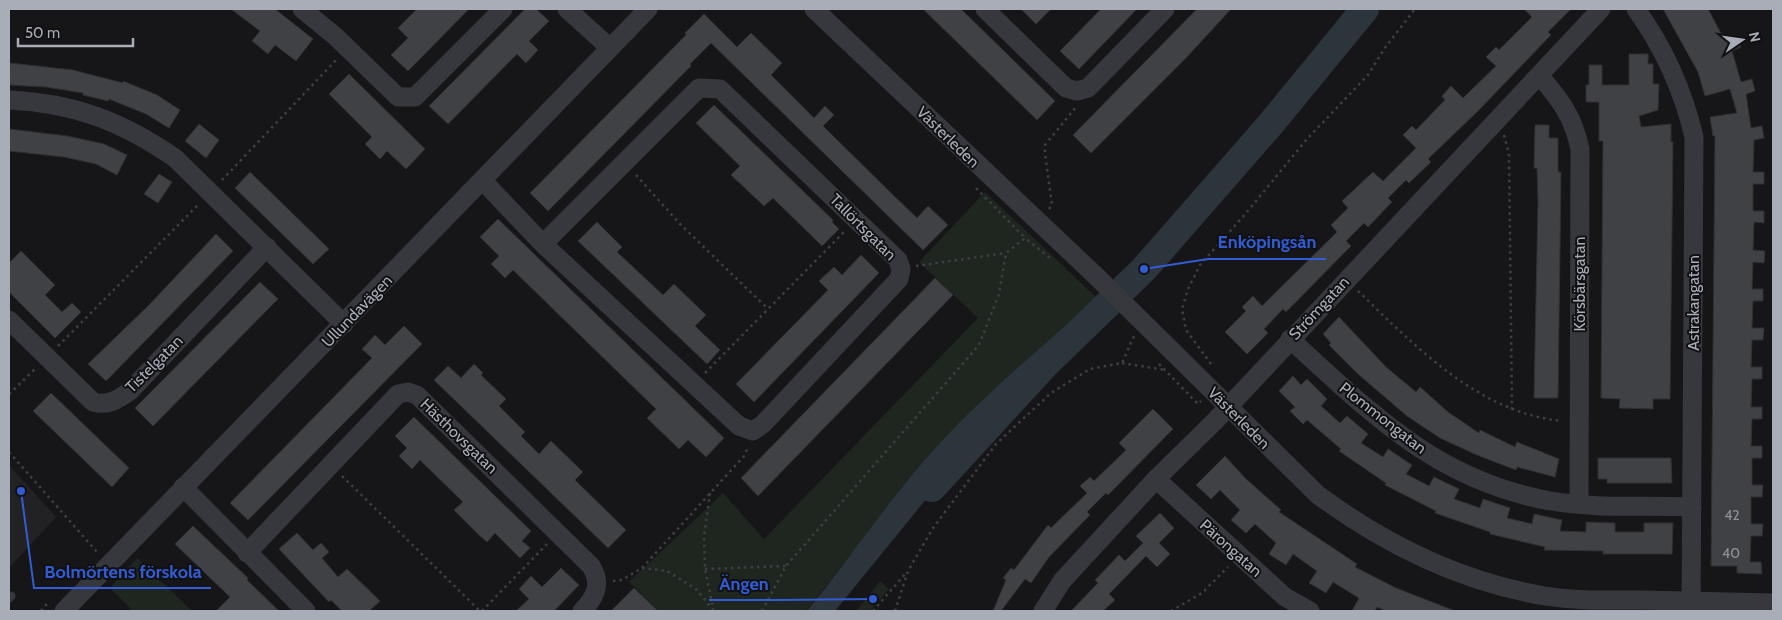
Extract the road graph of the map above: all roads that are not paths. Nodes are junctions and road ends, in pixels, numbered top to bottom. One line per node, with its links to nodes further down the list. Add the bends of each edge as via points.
1 (302, 9): 2 (street, via 398,97 406,98 414,97)
2 (503, 9)
3 (567, 9): 10 (street)
4 (648, 9): 10 (street, Ullundavägen)
5 (814, 9): 19 (street, Västerleden, via 1097,277)
6 (985, 9): 7 (street, via 1066,88 1077,91 1088,88)
7 (1165, 9)
8 (1601, 9): 11 (street, Strömgatan)
9 (1636, 9): 23 (street, Astrakangatan, via 1677,77 1694,137)
10 (610, 48): 13 (street, Ullundavägen)
11 (1540, 76): 18 (street, Strömgatan); 22 (street, Körsbärsgatan, via 1567,109 1580,149)
12 (9, 100): 15 (street, via 78,109 146,138 175,158)
13 (483, 181): 14 (street); 17 (street, Ullundavägen)
14 (543, 244): 14 (street, Tallörtsgatan, via 699,88 720,89 898,260 901,269 898,279 753,431 739,426)
15 (267, 247): 16 (street, Tistelgatan, via 130,390 114,402 93,402); 17 (street)
16 (9, 320)
17 (344, 324): 21 (street, Ullundavägen)
18 (1290, 339): 19 (street, Strömgatan); 22 (street, Plommongatan, via 1372,414 1413,446 1487,483 1521,494)
19 (1228, 407): 20 (street, Strömgatan); 27 (street, Västerleden, via 1318,495 1383,539 1452,571 1546,596)
20 (1156, 479): 25 (street, Pärongatan, via 1239,554); 31 (street, Strömgatan, via 1062,581)
21 (183, 487): 24 (street); 28 (street, Ullundavägen)
22 (1578, 504): 23 (street, Plommongatan)
23 (1692, 507): 27 (street, Astrakangatan)
24 (247, 552): 29 (street); 30 (street, Hästhovsgatan, via 398,394 408,392 417,395 591,566 596,574 596,593)
25 (1285, 604): 32 (street, Pärongatan)
26 (1773, 604): 27 (street, Västerleden)
27 (1691, 606)
28 (64, 611)
29 (306, 611)
30 (582, 611)
31 (1043, 611)
32 (1310, 611)

